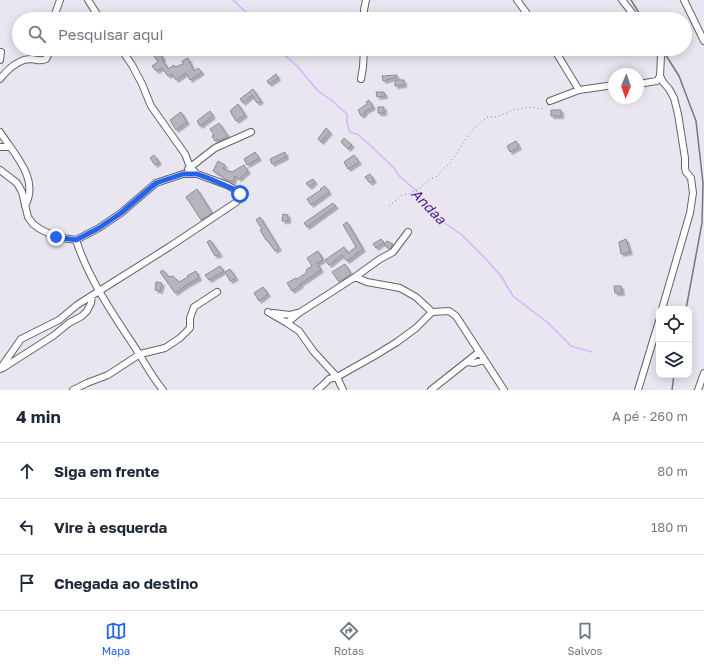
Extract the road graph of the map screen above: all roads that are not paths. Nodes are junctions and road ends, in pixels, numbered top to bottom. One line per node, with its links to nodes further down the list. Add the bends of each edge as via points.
1 (60, 0): 7 (street)
2 (88, 0): 8 (street)
3 (366, 0): 9 (street)
4 (517, 0): 10 (street)
5 (622, 0): 11 (street)
6 (684, 0): 12 (street)
7 (56, 12)
8 (96, 12)
9 (364, 12)
10 (526, 12)
11 (631, 12)
12 (690, 12)
13 (692, 16): 14 (street)
14 (703, 37)
15 (1, 52): 21 (street)
16 (48, 56): 23 (street, via 46,59 31,59 18,64 8,69)
17 (126, 56): 34 (street, via 151,106 185,154)
18 (364, 56): 24 (street)
19 (558, 56): 27 (street)
20 (661, 56): 22 (street)
21 (0, 60)
22 (660, 76): 25 (street, via 657,81); 45 (street, via 674,98 685,168 693,193 690,214)
23 (0, 79)
24 (361, 79)
25 (644, 83)
26 (608, 86): 27 (street)
27 (579, 90): 28 (street)
28 (550, 101)
29 (0, 132): 31 (street)
30 (251, 132): 34 (street, via 215,148)
31 (5, 140): 32 (street); 33 (street)
32 (0, 147): 33 (street)
33 (10, 147): 38 (street, via 29,176 29,198)
34 (190, 167): 36 (street); 37 (street)
35 (0, 170): 38 (street, via 17,183)
36 (183, 174): 37 (street); 40 (street, via 156,183 121,213)
37 (197, 174): 42 (street, via 236,190 241,198)
38 (25, 206): 40 (street, via 28,217 40,229 56,237)
39 (408, 232): 41 (street, via 393,252)
40 (76, 240): 42 (street)
41 (355, 277): 46 (street, via 367,282 400,288 416,297); 47 (street)
42 (98, 292): 44 (street); 51 (street)
43 (217, 292): 51 (street, via 194,307 190,328 180,338 165,348)
44 (92, 296): 54 (street, via 65,313 59,320 21,339); 54 (street, via 89,307 82,316)
45 (663, 306)
46 (432, 312): 50 (street, via 449,311 456,316); 56 (street, via 397,342)
47 (298, 313): 48 (street); 48 (street, via 290,315 268,312)
48 (287, 322): 56 (street, via 299,331)
49 (656, 331): 63 (street)
50 (479, 352): 52 (street); 53 (street)
51 (140, 354): 57 (street, via 108,375); 58 (street)
52 (484, 360): 53 (street); 62 (street)
53 (467, 362): 61 (street)
54 (0, 369)
55 (704, 373): 64 (street)
56 (337, 377): 59 (street, via 328,379); 60 (street)
57 (73, 390)
58 (163, 390)
59 (317, 390)
60 (343, 390)
61 (431, 390)
62 (504, 390)
63 (638, 390)
64 (698, 390)

